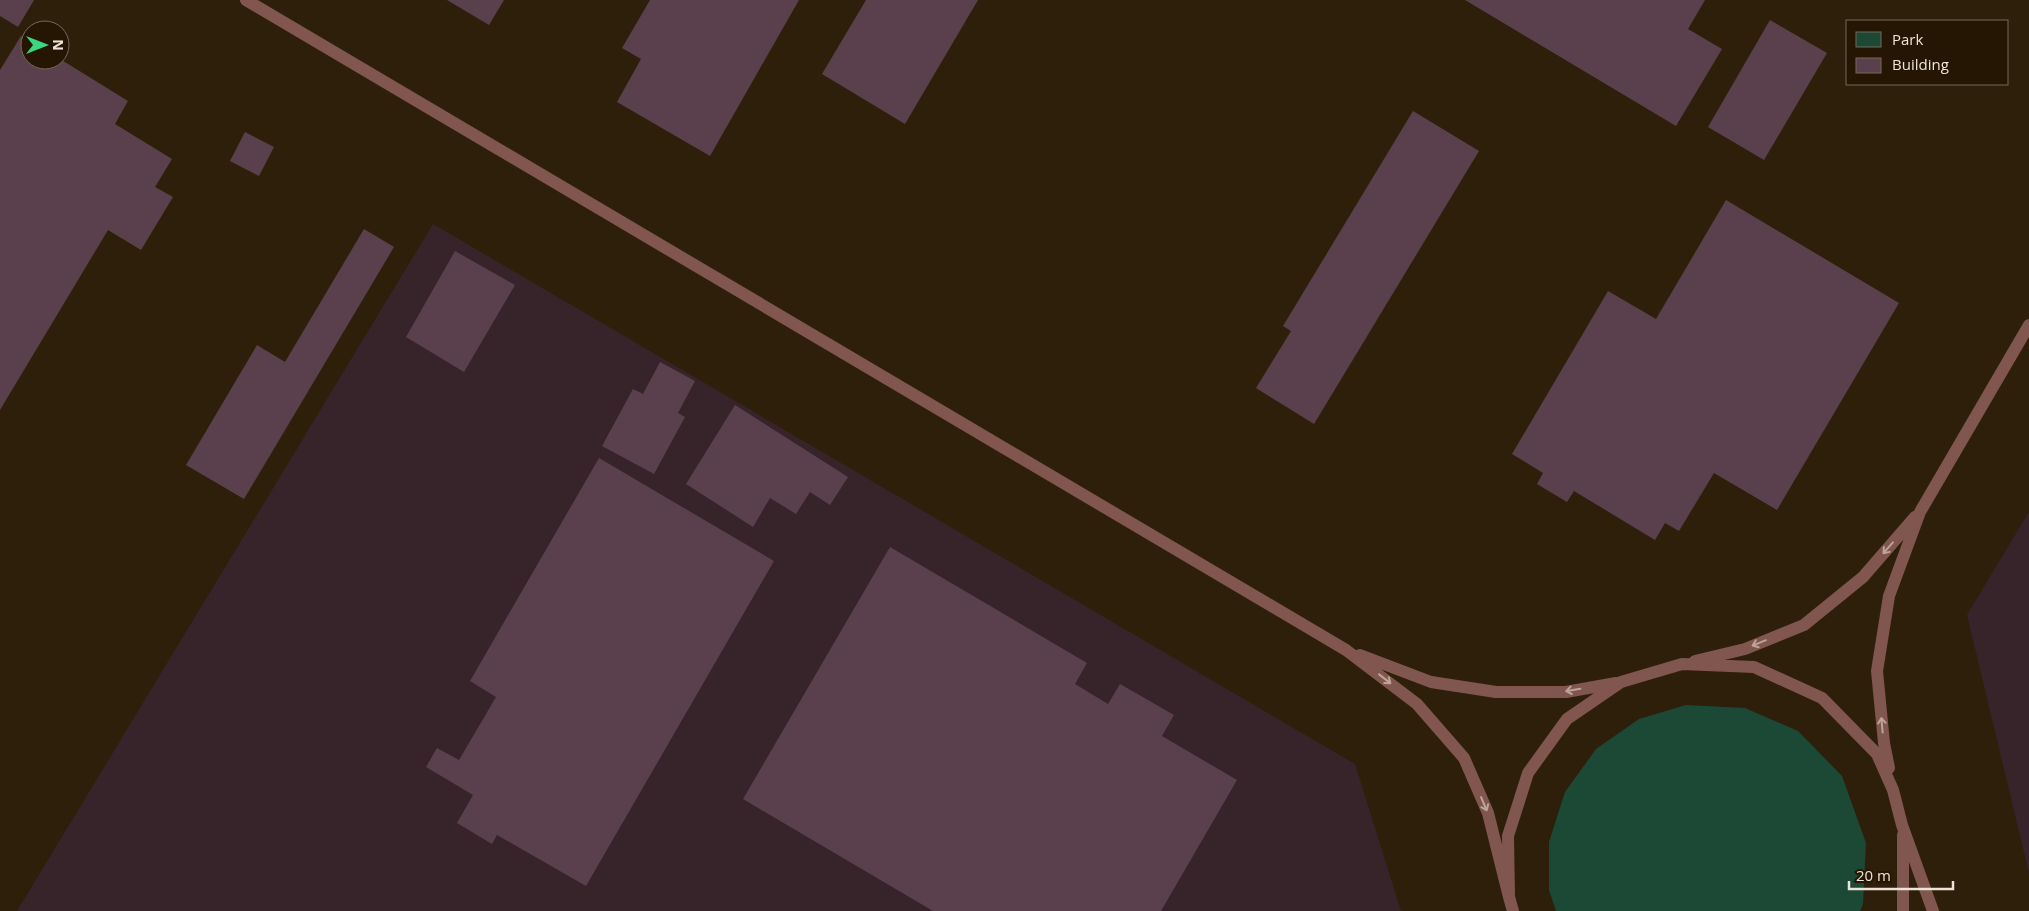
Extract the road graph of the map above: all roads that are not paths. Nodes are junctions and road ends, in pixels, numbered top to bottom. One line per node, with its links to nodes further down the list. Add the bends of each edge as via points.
1 (246, 0): 4 (lane)
2 (2029, 325): 3 (lane)
3 (1920, 512): 5 (lane, one-way to 5, via 1863,577 1804,625 1745,649); 7 (lane, one-way to 3, via 1884,744 1877,671 1889,596)
4 (1346, 650): 6 (lane, one-way to 4, via 1566,692 1496,692 1431,682); 9 (lane, one-way to 9, via 1417,704 1464,758 1488,813)
5 (1682, 664): 6 (lane); 7 (lane, via 1754,667 1822,698 1877,754)
6 (1621, 682): 9 (lane, via 1567,719 1528,773 1508,836)
7 (1893, 790): 8 (lane)
8 (1902, 825): 11 (lane); 12 (lane)
9 (1509, 897): 10 (lane)
10 (1513, 911)
11 (1903, 911)
12 (1933, 911)

